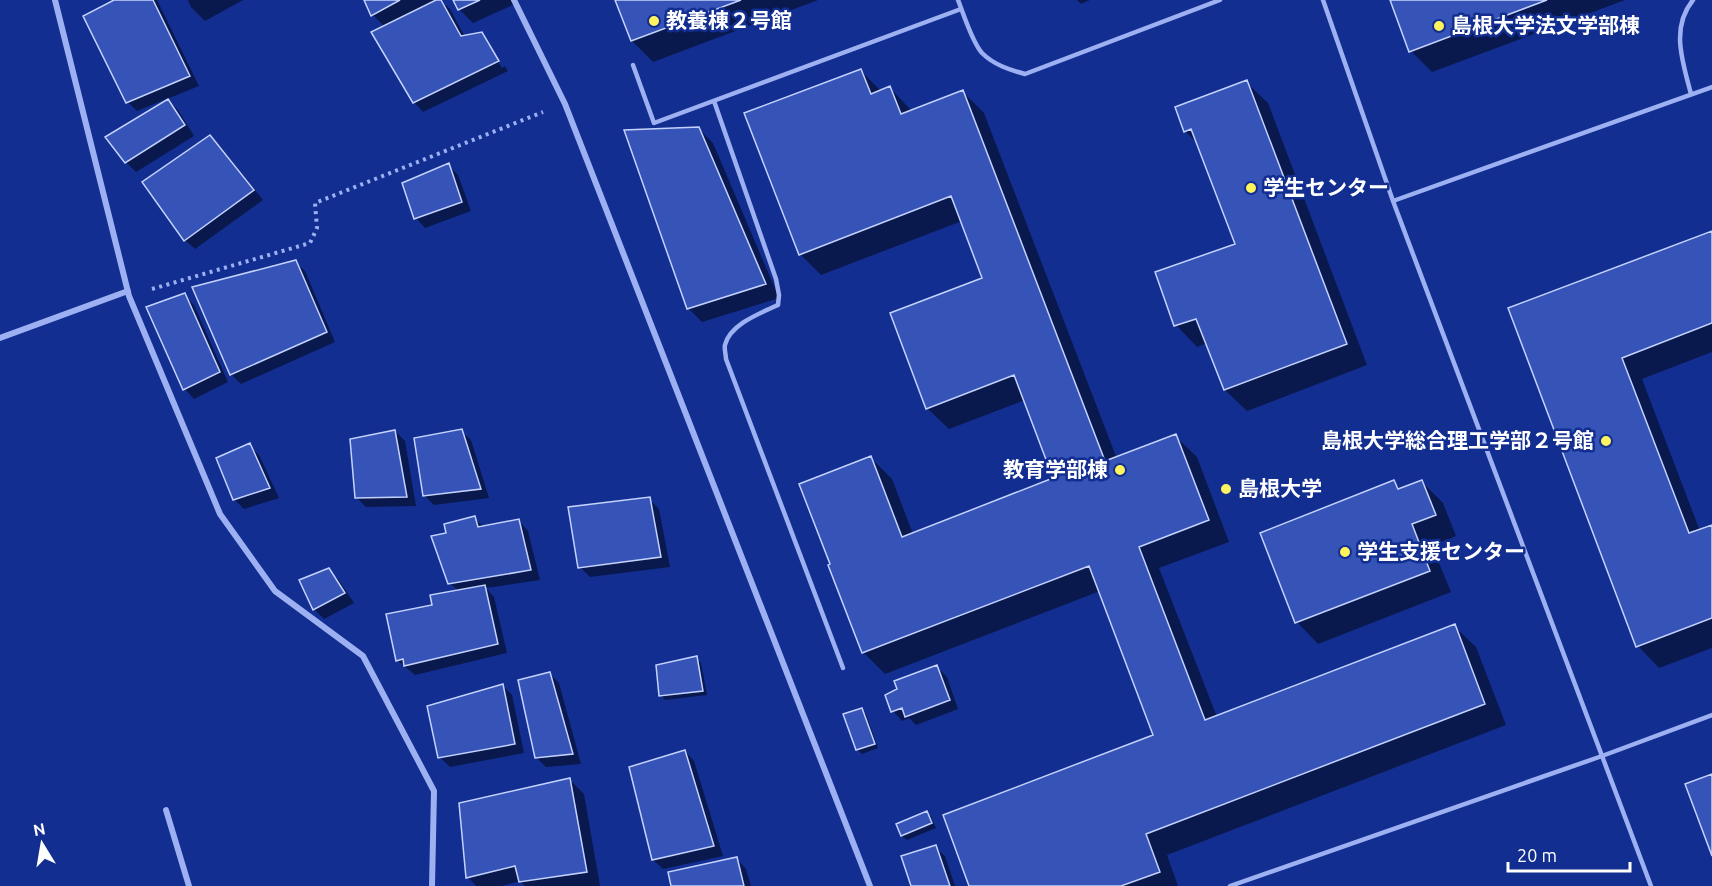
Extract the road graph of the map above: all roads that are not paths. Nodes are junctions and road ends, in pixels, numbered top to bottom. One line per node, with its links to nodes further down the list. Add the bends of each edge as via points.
1 (55, 0): 13 (street)
2 (514, 0): 21 (street, via 565,104)
3 (958, 0): 7 (lane)
4 (1220, 0): 7 (lane, via 1025,74 1004,69 982,53)
5 (1323, 0): 12 (lane)
6 (1693, 0): 10 (lane, via 1683,16 1679,47)
7 (961, 9): 11 (lane)
8 (633, 65): 11 (lane, via 654,123)
9 (1712, 87): 10 (lane)
10 (1691, 94): 12 (lane)
11 (714, 100): 15 (lane, via 777,279 779,295 778,304 749,318 729,337 724,346 726,359)
12 (1393, 201): 17 (lane)
13 (128, 293): 14 (street); 20 (street, via 220,514 275,591 363,656 434,791)
14 (0, 338)
15 (843, 668)
16 (1712, 715): 17 (lane)
17 (1602, 756): 22 (lane); 23 (lane)
18 (166, 810): 19 (street)
19 (189, 886)
20 (432, 886)
21 (870, 886)
22 (1230, 886)
23 (1651, 886)

